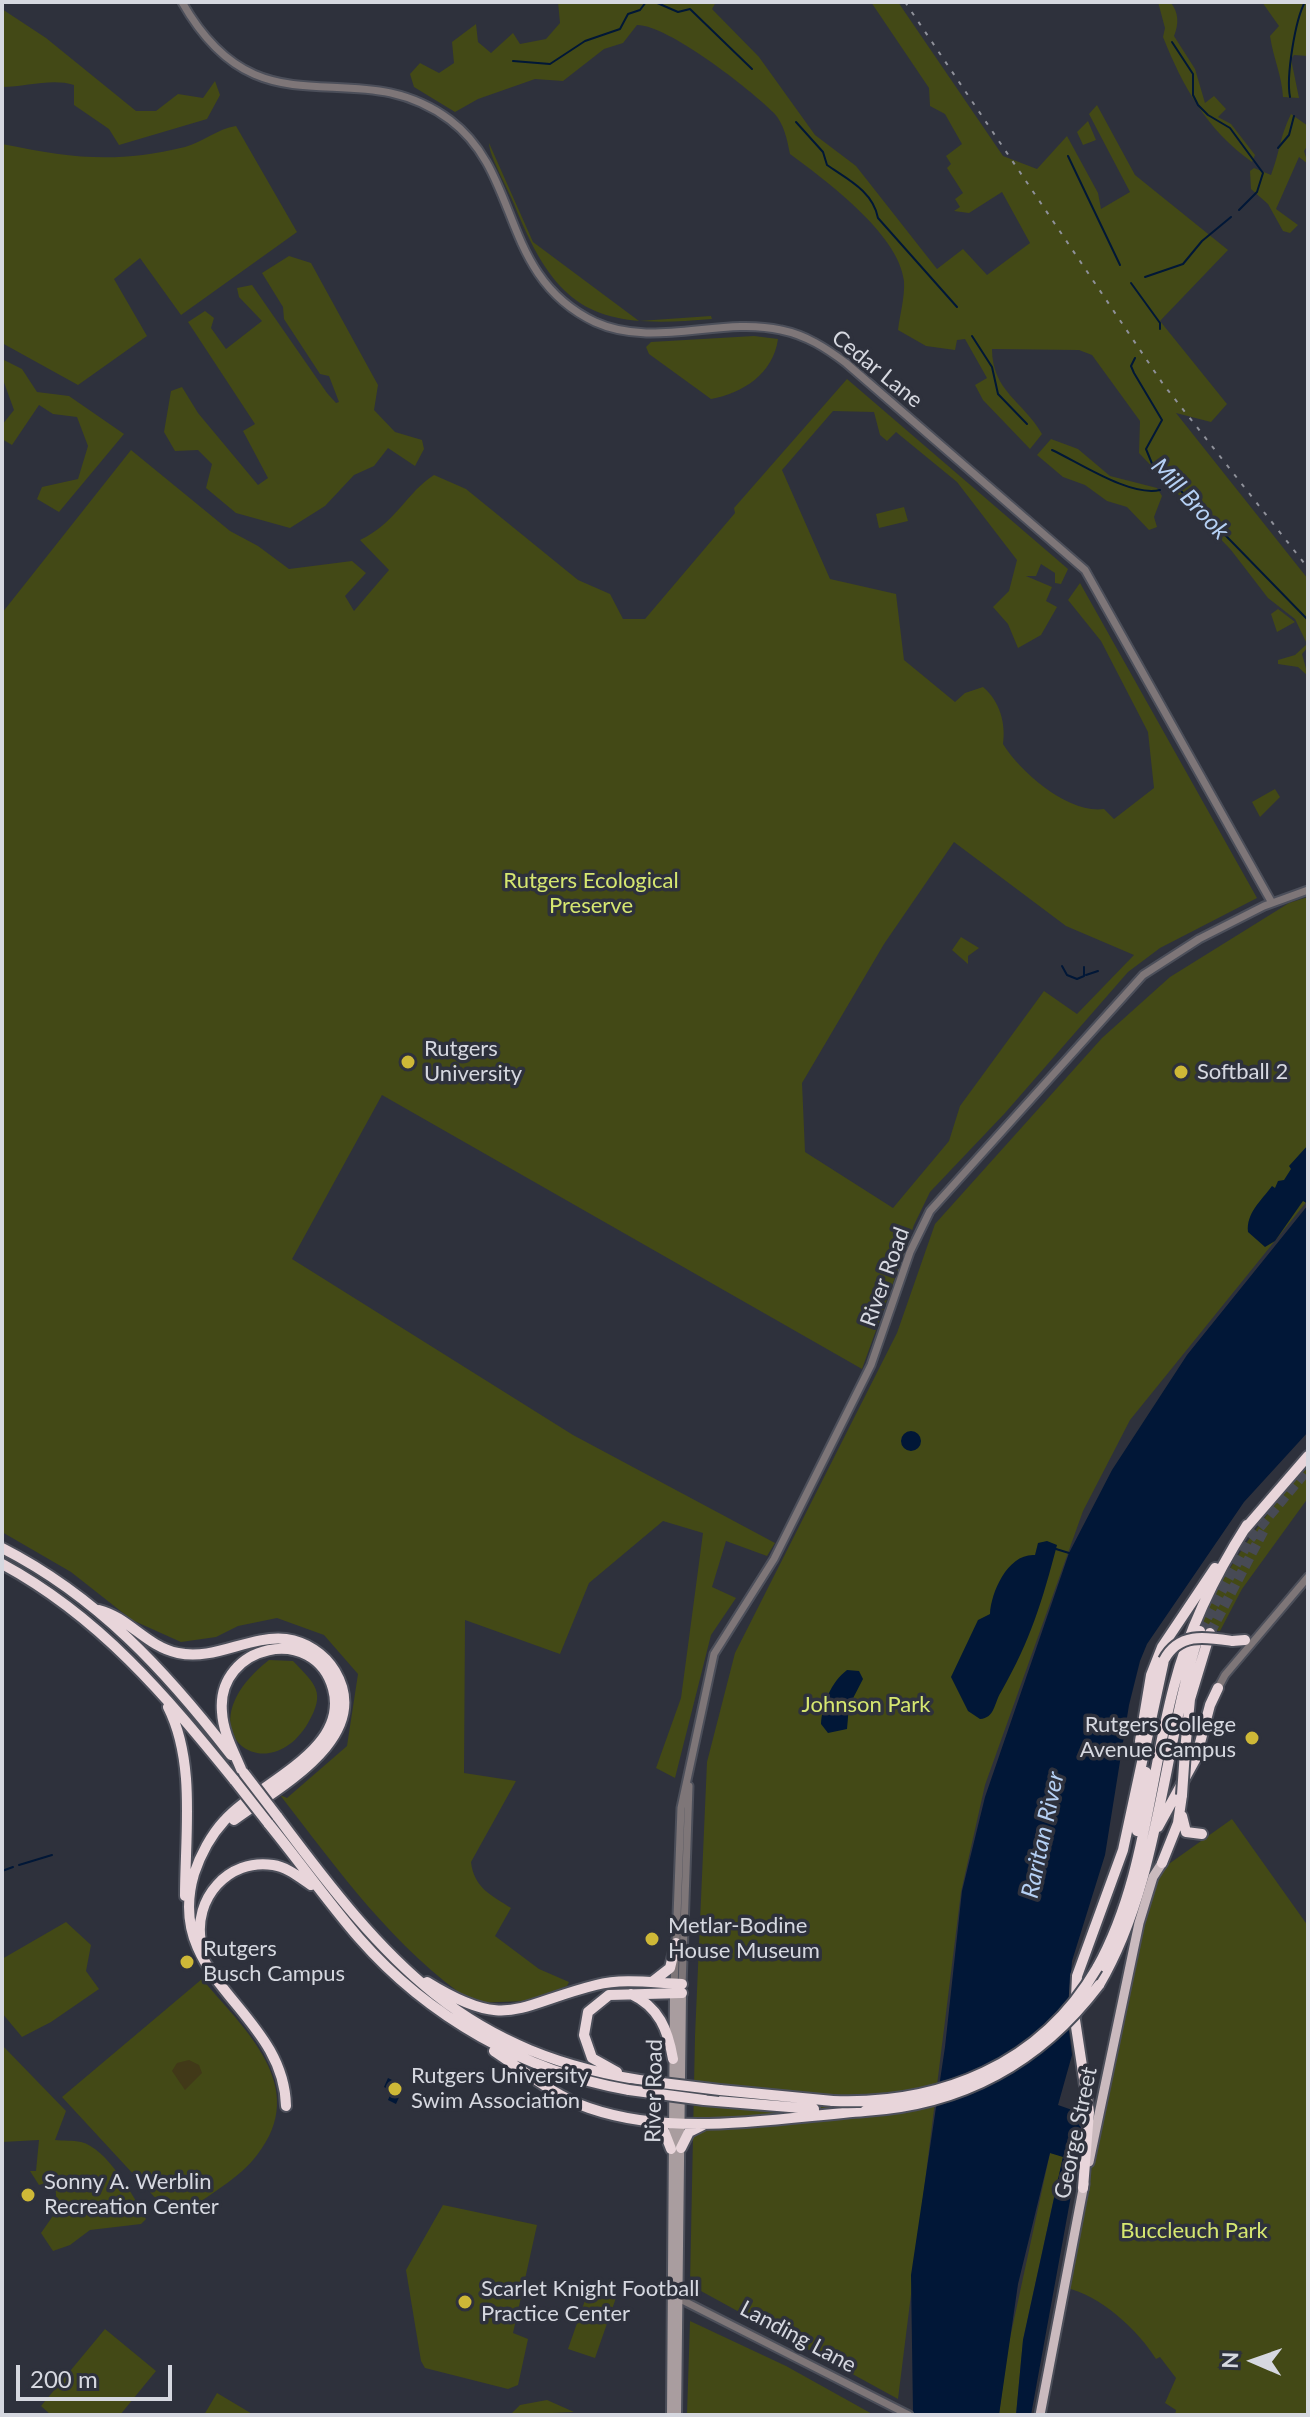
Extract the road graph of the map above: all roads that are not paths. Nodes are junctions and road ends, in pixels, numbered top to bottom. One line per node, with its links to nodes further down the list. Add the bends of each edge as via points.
1 (182, 2): 3 (street, Cedar Lane, via 203,35 235,65 262,79 396,94 449,119 485,161 541,279 589,319 642,332 781,329 824,346 846,363 1085,570)
2 (1308, 890): 3 (street, River Road)
3 (1272, 903): 15 (street, River Road, via 1199,939 1143,975 930,1211 910,1252 871,1365 774,1559 714,1654)
4 (1308, 1456): 5 (highway)
5 (1247, 1525): 21 (highway, via 1171,1631 1156,1661); 26 (highway, via 1206,1596 1183,1651)
6 (2, 1548): 9 (highway)
7 (2, 1564): 12 (highway, via 90,1622)
8 (1308, 1577): 10 (street)
9 (99, 1610): 16 (highway, via 172,1681); 19 (highway, via 172,1652 203,1654 287,1640 321,1654 337,1674 343,1713 330,1745)
10 (1271, 1620): 11 (street); 13 (street)
11 (1245, 1640): 14 (highway, bridge, via 1189,1639 1174,1646 1164,1660)
12 (158, 1687): 18 (highway, bridge); 25 (highway, via 183,1743)
13 (1218, 1688): 22 (highway, via 1196,1758)
14 (1155, 1702): 21 (highway); 26 (highway)
15 (690, 1768): 27 (street, River Road, via 680,1817); 31 (street, River Road)
16 (243, 1771): 18 (highway, bridge); 19 (highway, via 222,1712 231,1673 263,1650 287,1648 311,1658 333,1687 330,1730 315,1749 240,1807)
17 (1181, 1811): 20 (highway, via 1186,1832); 22 (highway, bridge, via 1190,1699 1205,1632 1184,1684); 23 (highway)
18 (272, 1820): 24 (highway); 28 (highway)
19 (216, 1833): 25 (highway, via 198,1864)
20 (1202, 1834)
21 (1123, 1850): 42 (highway, via 1077,1976 1075,2020 1089,2112)
22 (1148, 1851): 37 (highway, bridge, via 1126,1932 1099,1985 1052,2039 1011,2069 947,2098 865,2111)
23 (1162, 1863): 42 (main road, George Street, via 1139,1923)
24 (323, 1894): 29 (highway, via 271,1865 252,1865 226,1876 207,1897 200,1916); 33 (highway, via 384,1965 459,2024)
25 (189, 1907): 29 (highway)
26 (1119, 1921): 37 (highway, bridge, via 1086,1988 1054,2025 998,2067 927,2095)
27 (676, 1943): 30 (highway, via 670,1968); 31 (street, River Road)
28 (392, 1959): 30 (highway, via 465,2005 498,2011 534,2007 596,1985); 33 (highway)
29 (206, 1967): 36 (highway, via 276,2056)
30 (651, 1983): 31 (highway)
31 (678, 1989): 32 (highway); 34 (main road, River Road); 39 (main road, River Road)
32 (626, 1992): 34 (highway, via 645,2000 661,2019); 35 (highway, via 598,2001 588,2012 584,2035 592,2058 606,2069)
33 (479, 2031): 35 (highway, via 598,2074); 37 (highway, bridge, via 530,2061 596,2083 704,2100); 38 (highway, via 521,2069 587,2107)
34 (673, 2059): 39 (main road, River Road)
35 (654, 2082): 37 (highway, bridge)
36 (286, 2106)
37 (829, 2108): 40 (highway)
38 (646, 2120): 39 (highway); 41 (highway, via 664,2131)
39 (675, 2122): 40 (highway); 41 (main road, River Road)
40 (707, 2123): 41 (highway, via 689,2132)
41 (676, 2149): 43 (main road, River Road); 44 (main road, River Road)
42 (1083, 2188): 48 (main road, George Street)
43 (670, 2296): 44 (street, Landing Lane); 45 (main road, River Road)
44 (680, 2297): 46 (main road, River Road); 47 (street, Landing Lane)
45 (671, 2415)
46 (677, 2415)
47 (909, 2415)
48 (1040, 2415)

